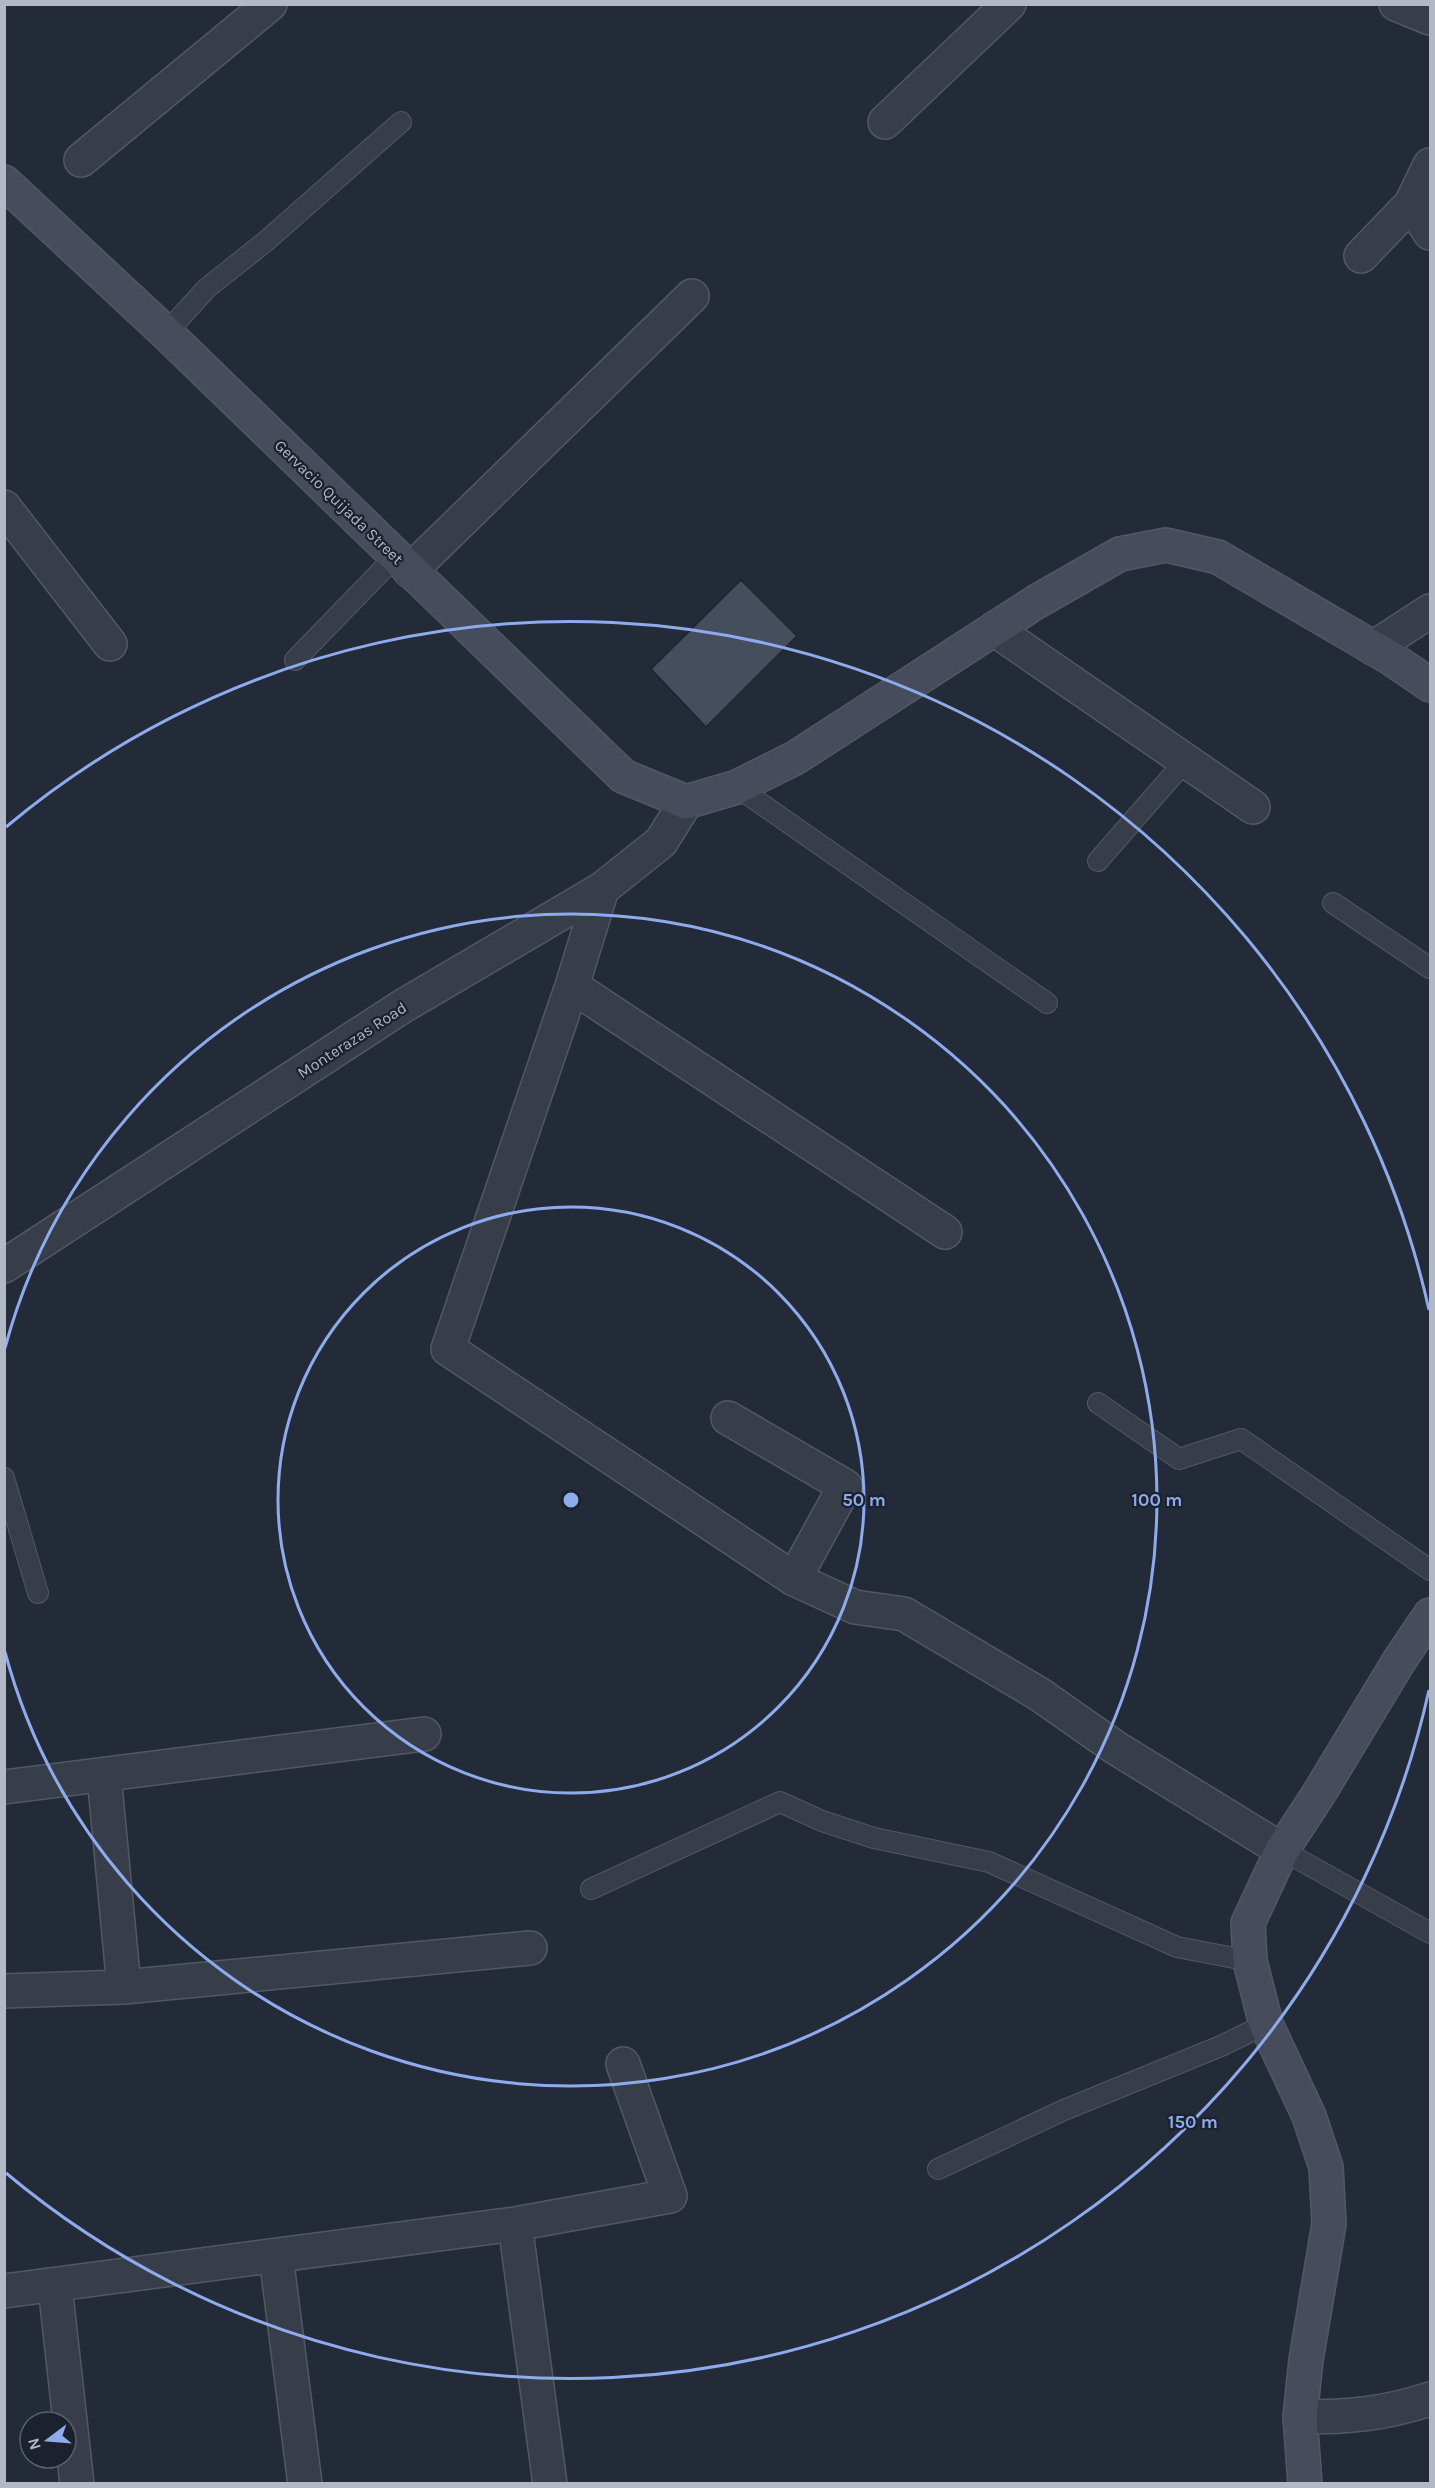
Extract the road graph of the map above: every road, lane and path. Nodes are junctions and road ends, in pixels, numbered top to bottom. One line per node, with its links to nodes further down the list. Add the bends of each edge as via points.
1 (270, 4): 7 (street)
2 (1009, 4): 6 (street)
3 (1396, 4): 4 (street)
4 (1431, 18)
5 (401, 122): 14 (lane, via 266,242 207,288)
6 (885, 122)
7 (81, 160)
8 (1431, 165): 10 (street)
9 (4, 182): 14 (street, Gervacio Quijada Street)
10 (1411, 204): 11 (street); 12 (street)
11 (1431, 233)
12 (1361, 256)
13 (692, 296): 16 (street)
14 (166, 333): 16 (street, Gervacio Quijada Street)
15 (4, 507): 19 (street)
16 (403, 564): 21 (lane); 25 (street, Gervacio Quijada Street, via 623,776)
17 (1431, 610): 20 (street)
18 (994, 629): 20 (street, via 1120,554 1166,545 1218,557); 23 (street); 24 (street, via 795,758)
19 (110, 644)
20 (1373, 648): 22 (street)
21 (296, 660)
22 (1431, 685)
23 (1186, 760): 26 (street); 27 (lane)
24 (737, 787): 25 (street); 32 (lane)
25 (686, 802): 28 (street, Monterazas Road, via 661,842)
26 (1254, 807)
27 (1098, 861)
28 (602, 889): 31 (street); 34 (street, Monterazas Road, via 403,1006)
29 (1332, 903): 30 (lane)
30 (1431, 968)
31 (572, 986): 33 (street); 39 (street, via 448,1349)
32 (1047, 1003)
33 (945, 1232)
34 (4, 1266)
35 (1098, 1403): 38 (lane, via 1179,1458 1241,1439)
36 (728, 1418): 39 (street, via 845,1486)
37 (4, 1478): 40 (lane)
38 (1431, 1570)
39 (794, 1579): 45 (street, via 855,1607 904,1614 1039,1694 1116,1748)
40 (38, 1593)
41 (1431, 1615): 45 (street)
42 (424, 1734): 43 (street)
43 (104, 1775): 44 (street); 50 (street)
44 (4, 1787)
45 (1282, 1850): 47 (lane); 49 (street, via 1248,1923)
46 (591, 1889): 49 (lane, via 780,1802 874,1838 989,1862 1177,1947)
47 (1431, 1933)
48 (530, 1948): 50 (street)
49 (1250, 1961): 52 (street)
50 (124, 1987): 51 (street)
51 (4, 1990)
52 (1266, 2024): 54 (lane, via 1064,2110); 60 (street, via 1309,2116 1326,2167 1329,2224)
53 (623, 2064): 55 (street, via 670,2196)
54 (938, 2169)
55 (515, 2224): 56 (street); 63 (street)
56 (276, 2256): 57 (street); 62 (street)
57 (56, 2286): 58 (street); 61 (street)
58 (4, 2291)
59 (1431, 2399): 60 (street, via 1352,2417)
60 (1300, 2417): 64 (street)
61 (76, 2484)
62 (305, 2484)
63 (550, 2484)
64 (1305, 2484)

